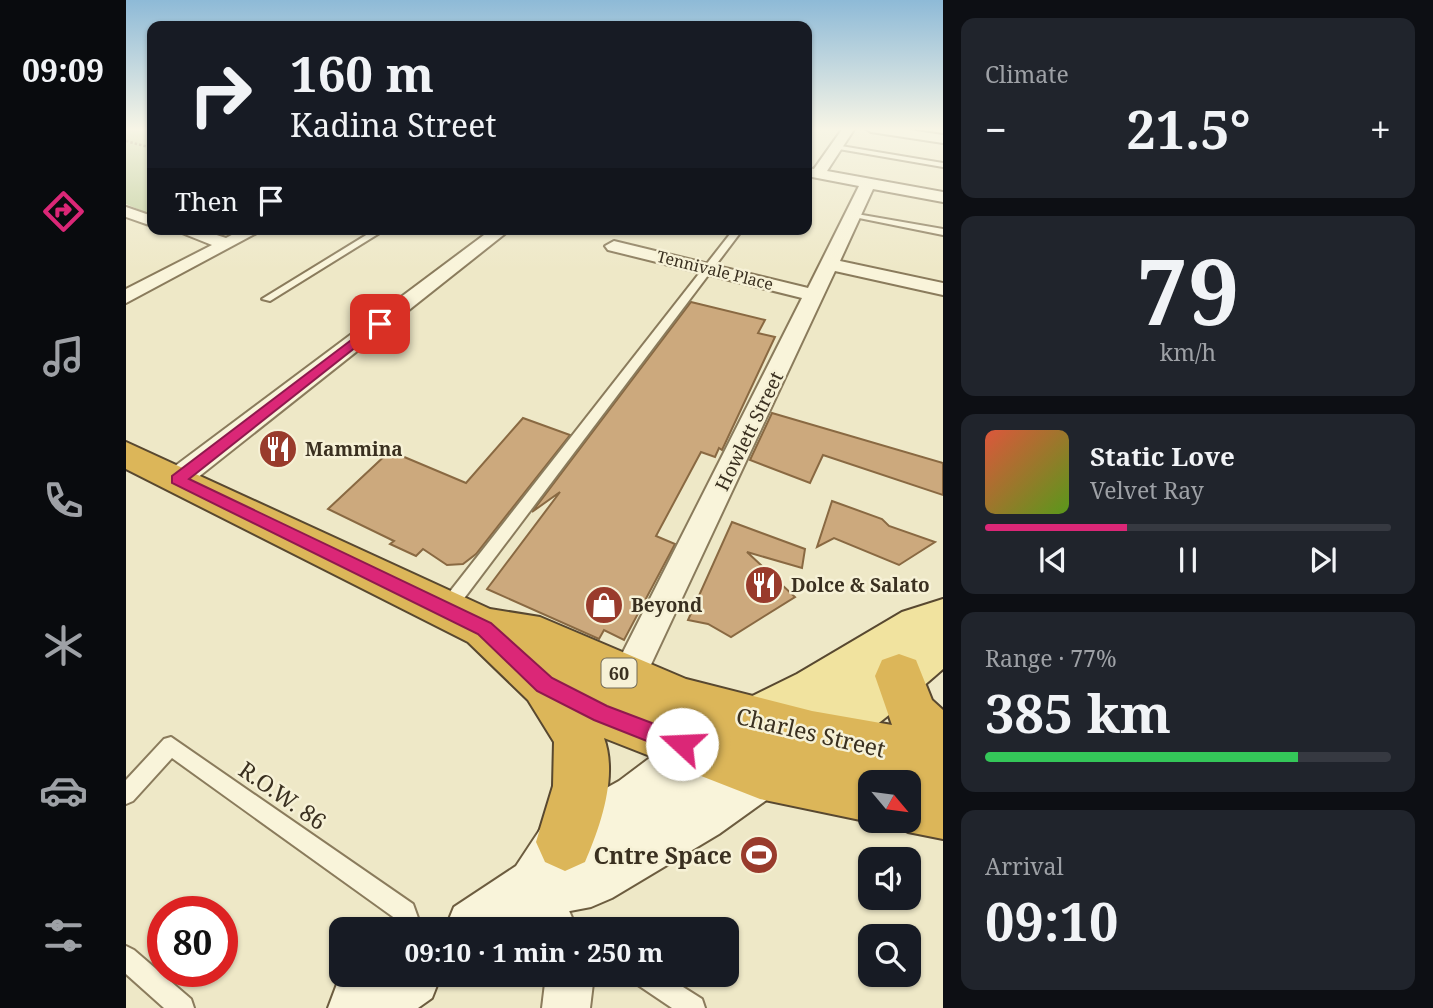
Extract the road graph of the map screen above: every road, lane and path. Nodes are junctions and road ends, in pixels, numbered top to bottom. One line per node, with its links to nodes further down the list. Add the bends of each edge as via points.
1 (822, 175): 2 (street)
2 (868, 184): 3 (street); 5 (street, Howlett Street)
3 (943, 197)
4 (126, 212): 6 (street)
5 (854, 215): 7 (lane); 15 (street, Howlett Street)
6 (147, 219)
7 (943, 232)
8 (199, 235): 13 (street)
9 (244, 235): 13 (street)
10 (372, 235): 20 (lane)
11 (495, 235): 22 (street)
12 (734, 235): 16 (lane)
13 (227, 244): 19 (street)
14 (614, 246): 16 (street, Tennivale Place)
15 (830, 264): 17 (street); 18 (street, Howlett Street)
16 (708, 268): 18 (street, Tennivale Place); 24 (lane)
17 (943, 289)
18 (816, 296): 27 (street, Howlett Street)
19 (126, 297)
20 (267, 299)
21 (126, 454): 22 (highway, Charles Street / 60)
22 (177, 480): 24 (highway, Charles Street / 60)
23 (943, 618): 30 (main road, via 918,626 814,690)
24 (465, 619): 27 (highway, Charles Street / 60, via 540,637); 28 (highway, Charles Street / 60)
25 (943, 640): 26 (main road)
26 (899, 676): 29 (main road, via 862,708); 31 (highway, via 913,716)
27 (628, 677): 30 (highway, Charles Street / 60, via 682,701)
28 (545, 684): 32 (highway, Charles Street / 60, via 601,713); 38 (highway, via 576,730 582,753 578,792)
29 (812, 736): 30 (main road); 33 (highway, Charles Street)
30 (757, 746): 32 (highway, Charles Street / 60); 34 (highway, Charles Street / 60); 38 (main road, via 699,814 591,877)
31 (943, 746)
32 (702, 751): 38 (main road, via 638,800)
33 (943, 760)
34 (858, 790)
35 (126, 794): 39 (lane, R.O.W. 86, via 171,746)
36 (921, 807): 37 (highway)
37 (943, 811)
38 (552, 886): 40 (main road)
39 (407, 917)
40 (497, 917)
41 (126, 958): 45 (lane)
42 (392, 987): 46 (main road)
43 (568, 987): 47 (street)
44 (661, 987): 48 (lane)
45 (182, 1008)
46 (361, 1008)
47 (566, 1008)
48 (693, 1008)

